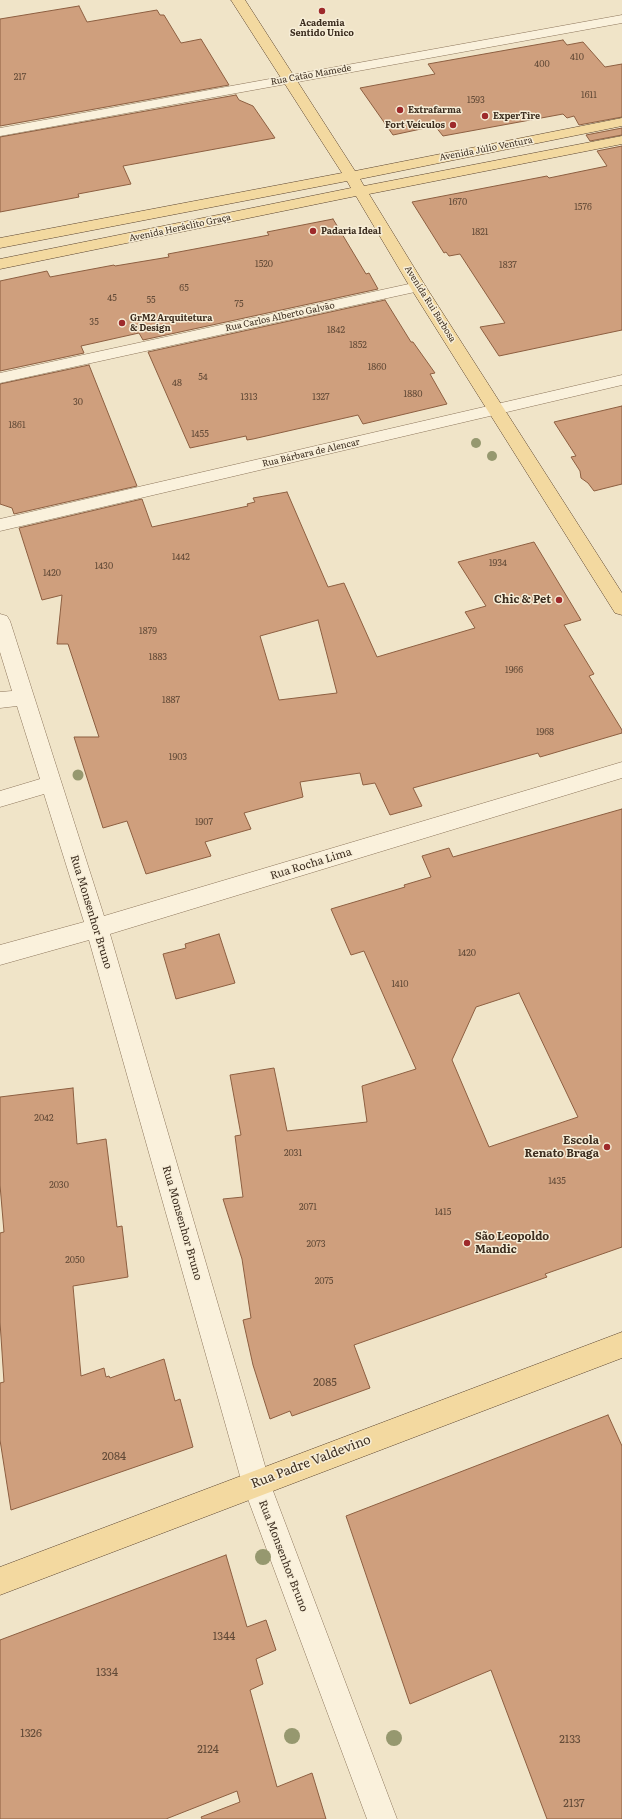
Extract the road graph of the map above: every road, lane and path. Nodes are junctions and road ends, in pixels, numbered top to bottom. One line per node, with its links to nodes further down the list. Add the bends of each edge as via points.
1 (238, 0): 3 (main road, Avenida Rui Barbosa)
2 (622, 19): 3 (street, Rua Catão Mamede)
3 (289, 79): 5 (street, Rua Catão Mamede); 7 (main road, Avenida Rui Barbosa)
4 (622, 122): 7 (main road, Avenida Júlio Ventura)
5 (0, 132)
6 (622, 140): 8 (main road, Avenida Júlio Ventura)
7 (351, 176): 8 (main road, Avenida Rui Barbosa); 9 (main road, Avenida Heráclito Graça)
8 (360, 191): 10 (main road, Avenida Heráclito Graça); 11 (main road, Avenida Rui Barbosa)
9 (0, 243)
10 (0, 264)
11 (418, 287): 12 (street, Rua Carlos Alberto Galvão); 14 (main road, Avenida Rui Barbosa)
12 (0, 378)
13 (622, 380): 14 (street, Rua Bárbara de Alencar)
14 (498, 410): 15 (street, Rua Bárbara de Alencar); 16 (main road, Avenida Rui Barbosa)
15 (0, 525)
16 (622, 608)
17 (0, 621): 18 (street, Rua Monsenhor Bruno)
18 (24, 698): 19 (street); 21 (street, Rua Monsenhor Bruno)
19 (0, 700)
20 (622, 770): 23 (street, Rua Rocha Lima)
21 (51, 784): 22 (street); 23 (street, Rua Monsenhor Bruno)
22 (0, 799)
23 (97, 928): 24 (street, Rua Rocha Lima); 26 (street, Rua Monsenhor Bruno)
24 (0, 955)
25 (622, 1345): 26 (main road, Rua Padre Valdevino)
26 (256, 1483): 27 (main road, Rua Padre Valdevino); 28 (street, Rua Monsenhor Bruno)
27 (0, 1581)
28 (382, 1819)

